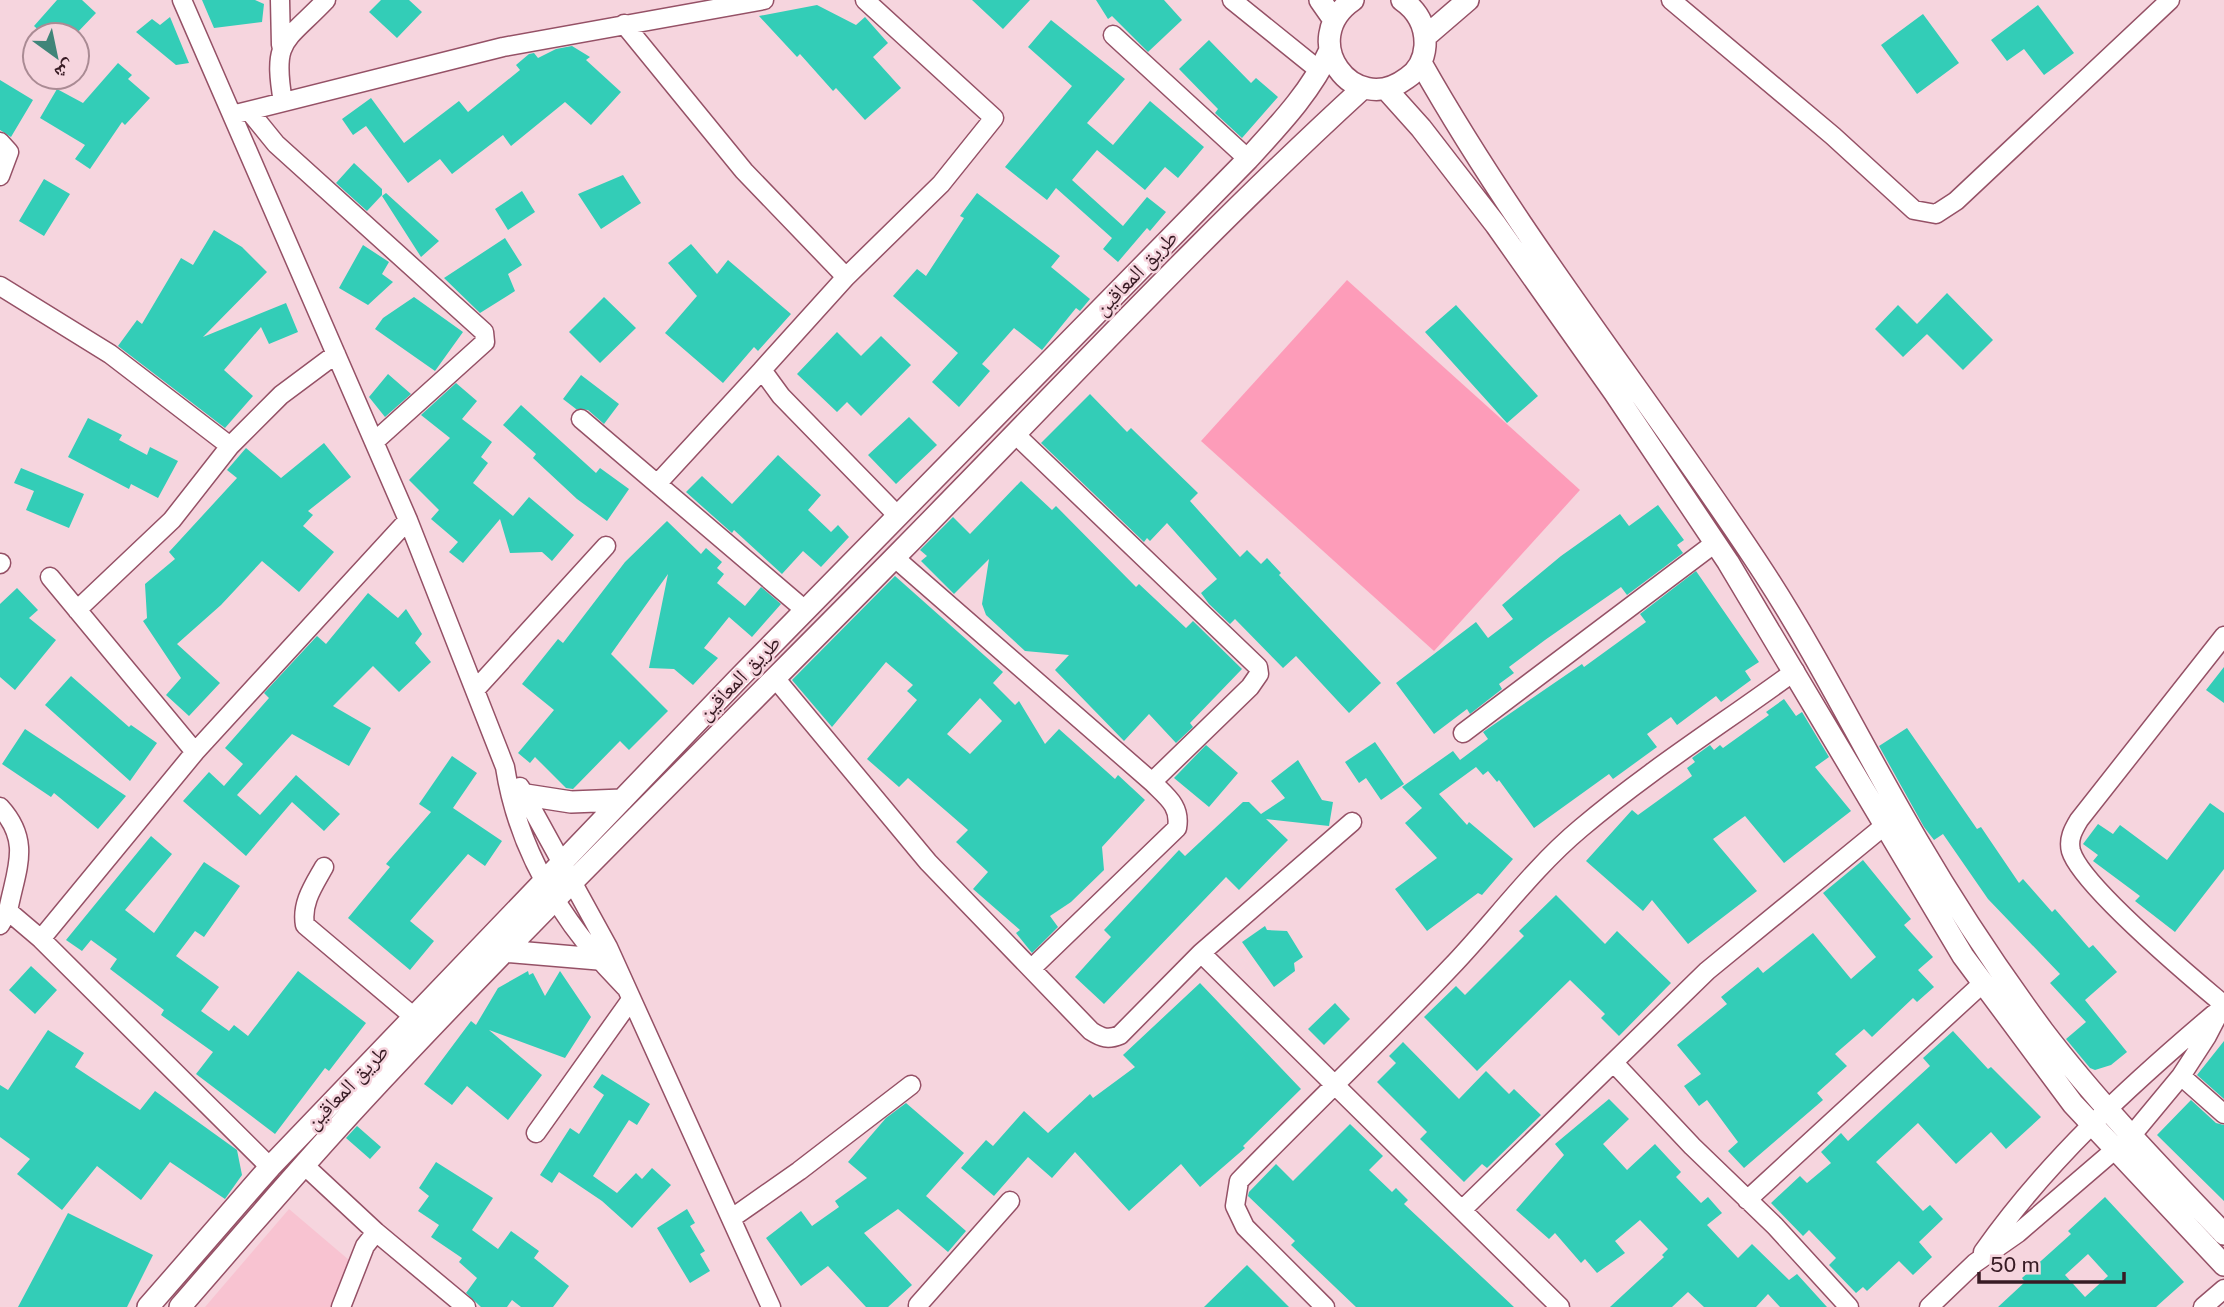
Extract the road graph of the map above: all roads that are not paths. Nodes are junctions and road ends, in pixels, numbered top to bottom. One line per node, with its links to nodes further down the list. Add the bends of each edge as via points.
1 (182, 0): 25 (street)
2 (280, 0): 17 (street)
3 (326, 0): 17 (street)
4 (764, 0): 14 (street)
5 (865, 0): 29 (street, via 994,118 941,184)
6 (1232, 0): 20 (street)
7 (1320, 0): 13 (street)
8 (1353, 0): 13 (street)
9 (1402, 0): 16 (street, via 1418,14)
10 (1468, 0): 16 (street)
11 (1671, 0): 12 (street, via 1914,209 1936,214 1956,201)
12 (2170, 0)
13 (1334, 20): 18 (street, طريق المعاقين)
14 (624, 24): 23 (street, via 503,47); 29 (street, via 744,171)
15 (1113, 35): 27 (street)
16 (1425, 37): 19 (street)
17 (281, 45): 23 (street, via 278,74)
18 (1330, 50): 20 (street, طريق المعاقين); 21 (street, via 1341,74)
19 (1421, 63): 22 (street, via 1406,79); 78 (street, via 1475,157 1765,574 1823,668 1917,840 2004,977 2045,1034)
20 (1320, 71): 27 (street, طريق المعاقين)
21 (1363, 88): 22 (street); 34 (street, طريق المعاقين, via 1261,183)
22 (1386, 89): 40 (street, via 1496,225)
23 (283, 102): 24 (street)
24 (250, 112): 25 (street); 35 (street, via 276,144 484,332 485,342)
25 (232, 114): 31 (street)
26 (0, 142): 28 (street, via 9,152)
27 (1248, 159): 38 (street, طريق المعاقين)
28 (0, 176)
29 (846, 277): 32 (street)
30 (0, 286): 36 (street, via 110,354)
31 (336, 354): 35 (street); 36 (street, via 281,395)
32 (762, 370): 37 (street); 38 (street, via 781,396)
33 (581, 419): 37 (street)
34 (1015, 434): 42 (street, طريق المعاقين); 53 (street, via 1258,667 1259,674 1250,687)
35 (373, 442): 39 (street)
36 (230, 446): 44 (street, via 172,520)
37 (657, 484): 45 (street)
38 (898, 516): 45 (street, طريق المعاقين)
39 (408, 520): 49 (street); 51 (street)
40 (1715, 543): 47 (street); 50 (street)
41 (606, 546): 49 (street)
42 (895, 558): 48 (street, طريق المعاقين); 53 (street)
43 (50, 577): 44 (street)
44 (77, 610): 51 (street)
45 (805, 610): 55 (street, طريق المعاقين)
46 (2224, 636): 72 (street, via 2079,820 2070,846 2093,882 2127,918)
47 (1795, 671): 58 (street); 77 (street, via 1572,836)
48 (775, 678): 62 (street, طريق المعاقين); 69 (street, via 929,862)
49 (475, 690): 52 (street)
50 (1463, 733)
51 (195, 752): 65 (street)
52 (505, 767): 54 (street); 61 (street, via 510,803)
53 (1152, 782): 69 (street, via 1176,808 1177,828)
54 (526, 794): 55 (street, via 571,802); 59 (street)
55 (622, 800): 59 (street, طريق المعاقين)
56 (0, 807): 64 (street, via 13,821 21,841)
57 (1352, 822): 67 (street)
58 (1884, 826): 70 (street); 74 (street, via 1707,971)
59 (564, 862): 61 (street, طريق المعاقين); 62 (street)
60 (324, 867): 73 (street, via 308,896 305,925)
61 (544, 882): 63 (street); 73 (street, طريق المعاقين)
62 (575, 883): 63 (street, طريق المعاقين); 71 (street)
63 (555, 903): 66 (street, طريق المعاقين); 68 (street)
64 (4, 918): 65 (street)
65 (41, 939): 85 (street)
66 (504, 951): 68 (street); 84 (street, طريق المعاقين)
67 (1200, 953): 69 (street, via 1112,1038 1091,1031); 77 (street)
68 (598, 959): 71 (street)
69 (1032, 968)
70 (1983, 983): 80 (street); 86 (street)
71 (628, 994): 81 (street); 89 (street)
72 (2222, 1006): 75 (street); 78 (street)
73 (414, 1017): 85 (street, طريق المعاقين)
74 (1614, 1063): 86 (street); 88 (street)
75 (2181, 1076): 79 (street); 82 (street)
76 (911, 1085): 89 (street)
77 (1335, 1086): 88 (street); 101 (street, via 1239,1181 1236,1206 1245,1227)
78 (2109, 1108): 80 (street); 82 (street)
79 (2224, 1114)
80 (2090, 1123): 83 (street); 92 (street, via 2003,1223)
81 (536, 1133)
82 (2132, 1135): 83 (street); 91 (street)
83 (2115, 1150): 92 (street, via 2018,1233); 93 (street)
84 (304, 1165): 90 (street); 97 (street, طريق المعاقين)
85 (270, 1167): 96 (street, طريق المعاقين)
86 (1747, 1199): 103 (street)
87 (1010, 1201): 95 (street)
88 (1462, 1210): 102 (street)
89 (732, 1218): 100 (street)
90 (376, 1232): 98 (street, via 365,1246); 99 (street)
91 (2224, 1234)
92 (1975, 1263): 104 (street)
93 (2224, 1265)
94 (2224, 1289): 105 (street)
95 (918, 1306)
96 (148, 1307)
97 (180, 1307)
98 (341, 1307)
99 (466, 1307)
100 (771, 1307)
101 (1325, 1307)
102 (1560, 1307)
103 (1850, 1307)
104 (1929, 1307)
105 (2203, 1307)

